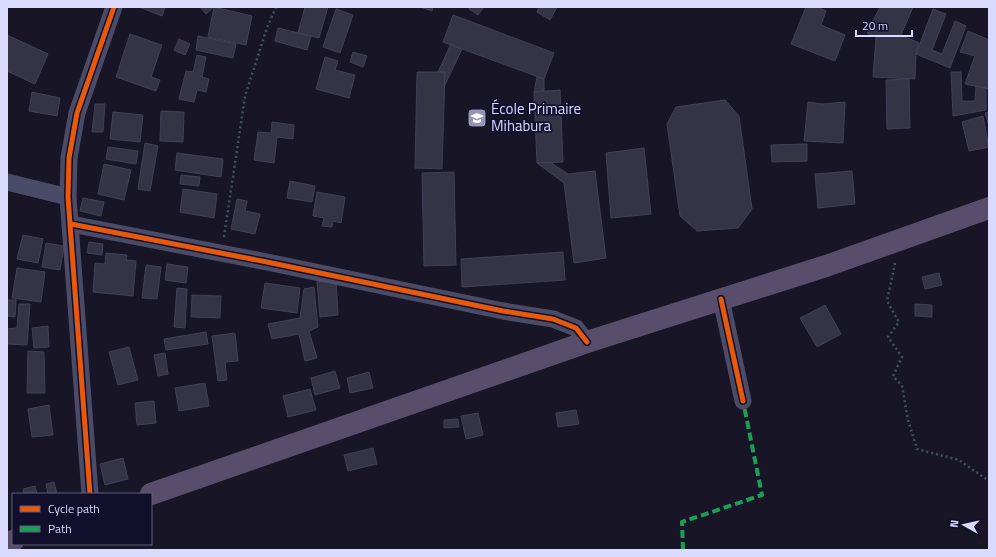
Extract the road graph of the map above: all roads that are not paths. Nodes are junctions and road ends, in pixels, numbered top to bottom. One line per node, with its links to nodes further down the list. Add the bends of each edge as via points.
1 (114, 7): 3 (street, via 77,113 70,158)
2 (7, 182): 3 (street)
3 (68, 197): 5 (street)
4 (989, 208): 6 (highway)
5 (71, 224): 7 (street, via 553,319 576,328); 9 (street)
6 (721, 300): 7 (highway); 8 (street)
7 (587, 342): 10 (highway)
8 (744, 401)
9 (90, 493)
10 (152, 494)

